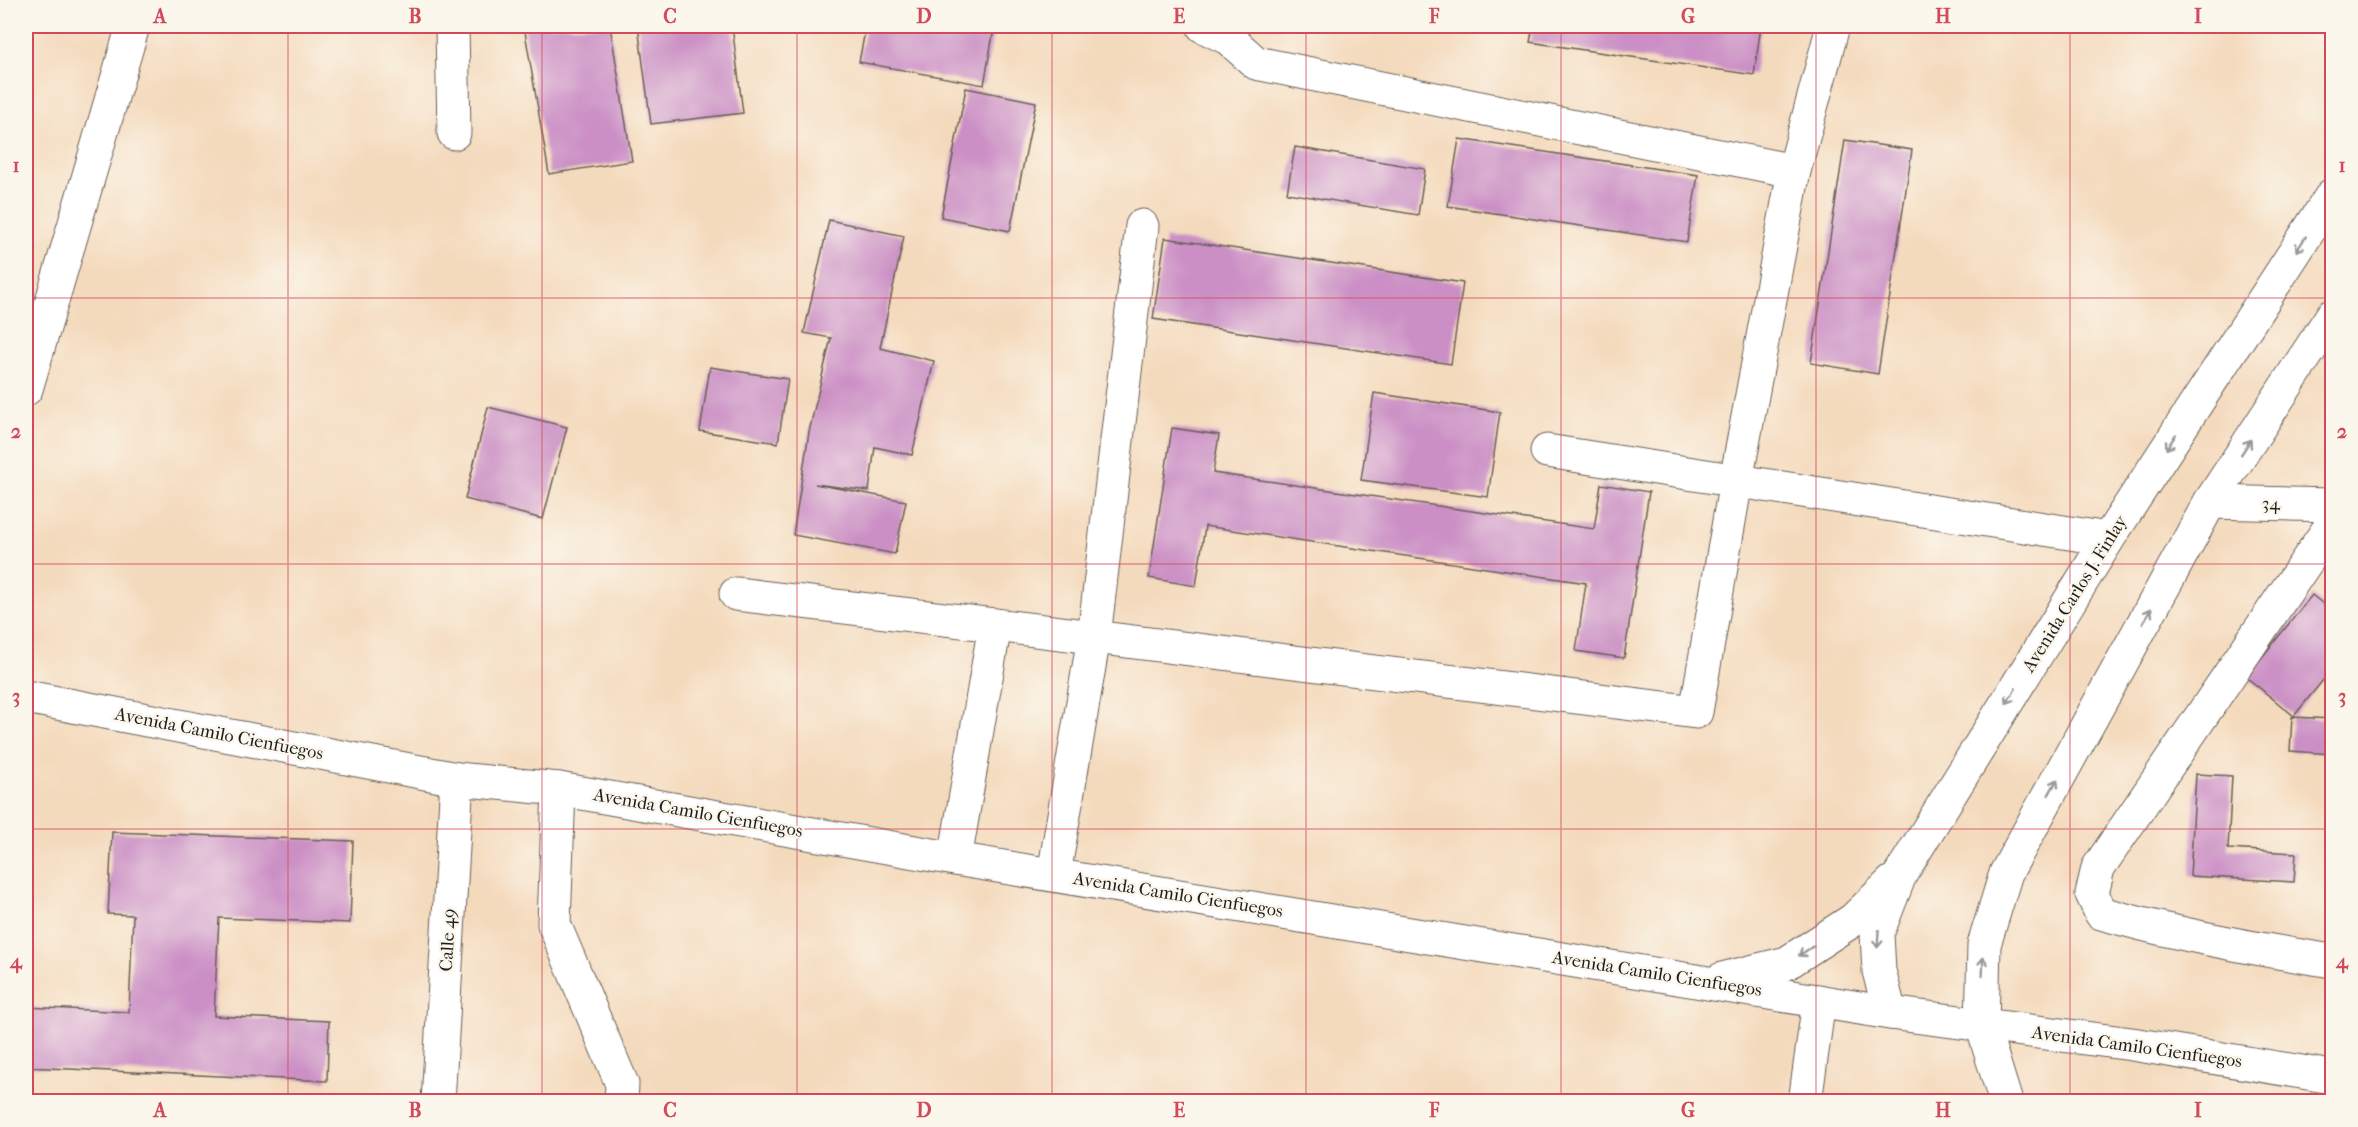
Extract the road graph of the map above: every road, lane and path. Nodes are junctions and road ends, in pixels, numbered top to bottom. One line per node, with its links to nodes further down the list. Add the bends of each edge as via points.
1 (134, 26): 10 (main road)
2 (452, 26): 5 (main road)
3 (1203, 26): 6 (main road, via 1228,38 1256,63)
4 (1833, 26): 6 (main road)
5 (454, 133)
6 (1794, 171): 12 (main road)
7 (2332, 195): 16 (main road, Avenida Carlos J. Finlay, one-way to 16)
8 (1142, 226): 19 (main road)
9 (2332, 316): 13 (main road, one-way to 9)
10 (26, 389)
11 (1547, 452): 12 (main road)
12 (1736, 481): 16 (main road); 19 (main road, via 1696,712)
13 (2210, 502): 14 (main road, 34); 30 (main road, one-way to 13, via 1984,945 2006,873)
14 (2332, 506)
15 (2332, 524): 26 (main road, via 2098,868 2092,894 2101,913 2127,921)
16 (2108, 539): 25 (main road, Avenida Carlos J. Finlay, one-way to 25)
17 (736, 594): 18 (main road)
18 (995, 625): 19 (main road); 23 (main road)
19 (1094, 637): 24 (main road)
20 (26, 697): 21 (main road, Avenida Camilo Cienfuegos)
21 (457, 779): 22 (main road, Avenida Camilo Cienfuegos); 32 (main road, Calle 49)
22 (559, 789): 23 (main road, Avenida Camilo Cienfuegos); 33 (main road, via 554,924 622,1084)
23 (956, 859): 24 (main road, Avenida Camilo Cienfuegos)
24 (1053, 874): 27 (main road, Avenida Camilo Cienfuegos)
25 (1900, 875): 27 (main road, one-way to 27, via 1853,920 1787,963); 29 (main road, Avenida Carlos J. Finlay, one-way to 29, via 1877,934 1879,971)
26 (2332, 961)
27 (1708, 983): 28 (main road, Avenida Camilo Cienfuegos)
28 (1819, 1001): 29 (main road, Avenida Camilo Cienfuegos); 34 (main road)
29 (1890, 1013): 30 (main road, Avenida Camilo Cienfuegos)
30 (1982, 1025): 31 (main road, Avenida Camilo Cienfuegos, via 2132,1044); 35 (main road)
31 (2332, 1077)
32 (438, 1101)
33 (621, 1101)
34 (1805, 1101)
35 (2006, 1101)

